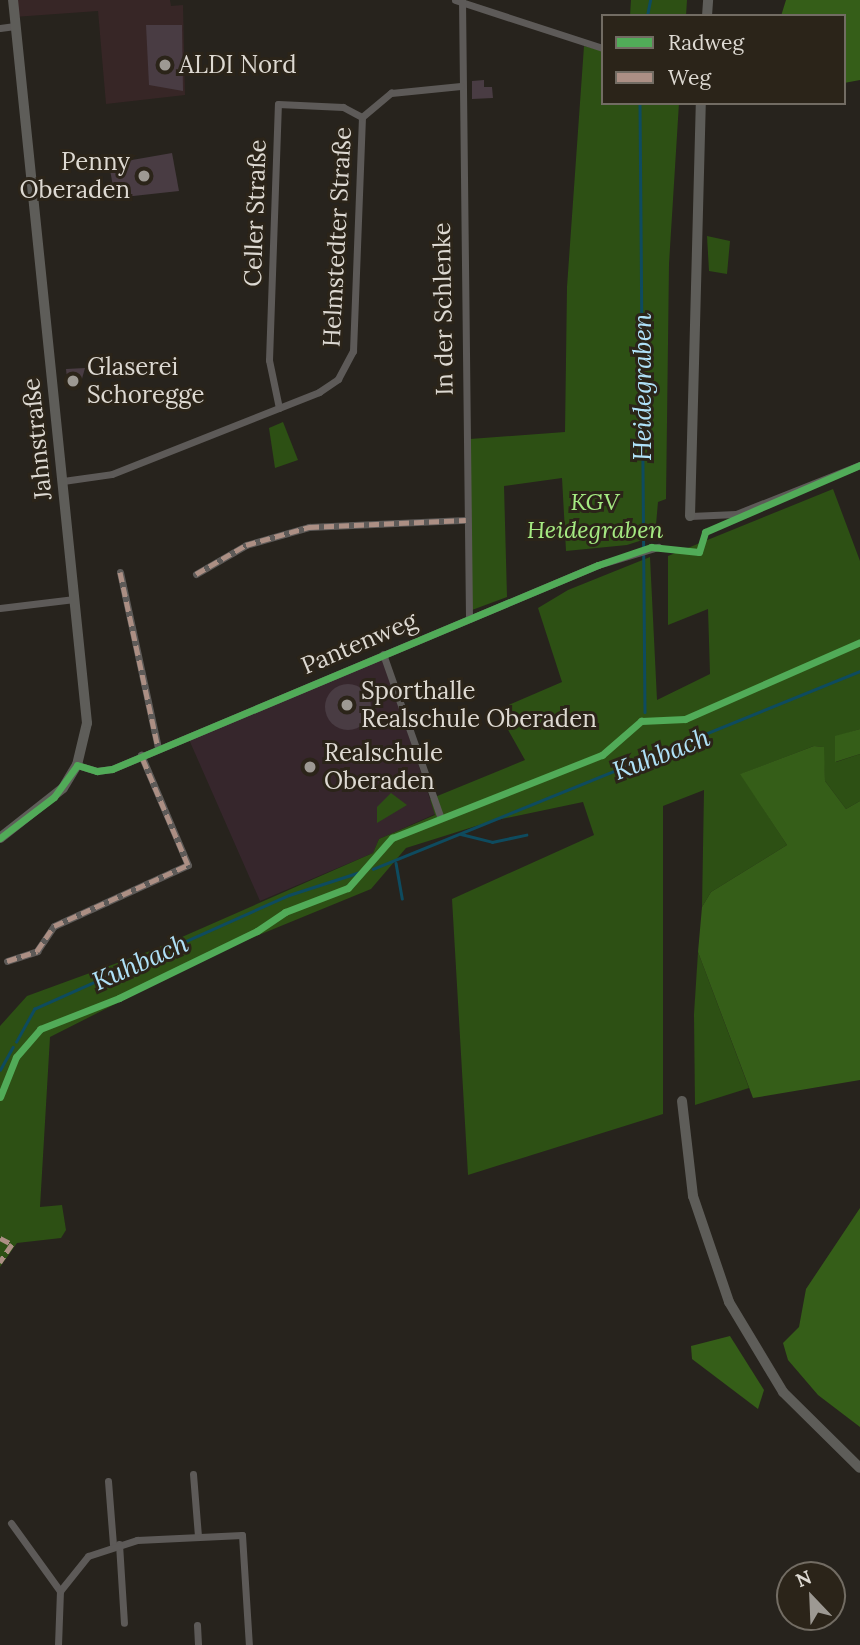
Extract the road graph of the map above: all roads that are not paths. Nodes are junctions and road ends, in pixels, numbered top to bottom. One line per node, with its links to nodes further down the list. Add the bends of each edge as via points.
1 (13, 0): 3 (main road, Jahnstraße)
2 (459, 1): 5 (street); 6 (street, In der Schlenke)
3 (15, 26): 4 (street); 11 (main road, Jahnstraße)
4 (0, 28)
5 (601, 47)
6 (461, 86): 8 (street, Helmstedter Straße, via 391,93); 13 (street, In der Schlenke)
7 (701, 105): 12 (main road)
8 (362, 117): 9 (street, Helmstedter Straße, via 353,351 338,379); 9 (street, Celler Straße, via 342,107 278,104 270,344)
9 (279, 408): 11 (street, Helmstedter Straße, via 112,474)
10 (860, 465): 12 (street, via 736,514)
11 (63, 481): 17 (main road, Jahnstraße)
12 (690, 516)
13 (466, 520): 16 (street, via 310,527 246,545); 19 (street, In der Schlenke)
14 (657, 547): 19 (street, Pantenweg)
15 (120, 572): 21 (street)
16 (196, 574)
17 (74, 599): 18 (street); 23 (main road, Jahnstraße, via 86,710)
18 (0, 608)
19 (469, 619): 20 (street, Pantenweg)
20 (383, 654): 21 (street, Pantenweg); 24 (street)
21 (158, 748): 22 (street, Pantenweg)
22 (141, 755): 23 (street, Pantenweg, via 106,771); 26 (street, via 188,865 54,926 37,951)
23 (77, 765): 25 (main road, Jahnstraße, via 54,797)
24 (440, 816)
25 (0, 838)
26 (7, 961)
27 (682, 1101): 28 (main road, via 692,1196 729,1302 783,1392)
28 (860, 1468)
29 (193, 1474): 32 (street)
30 (108, 1481): 33 (street)
31 (11, 1523): 34 (street)
32 (198, 1536): 33 (street); 39 (street, via 242,1535)
33 (116, 1545): 34 (street, via 77,1565); 35 (street)
34 (60, 1591): 37 (street)
35 (124, 1623)
36 (197, 1625): 38 (street)
37 (58, 1645)
38 (198, 1645)
39 (248, 1645)

